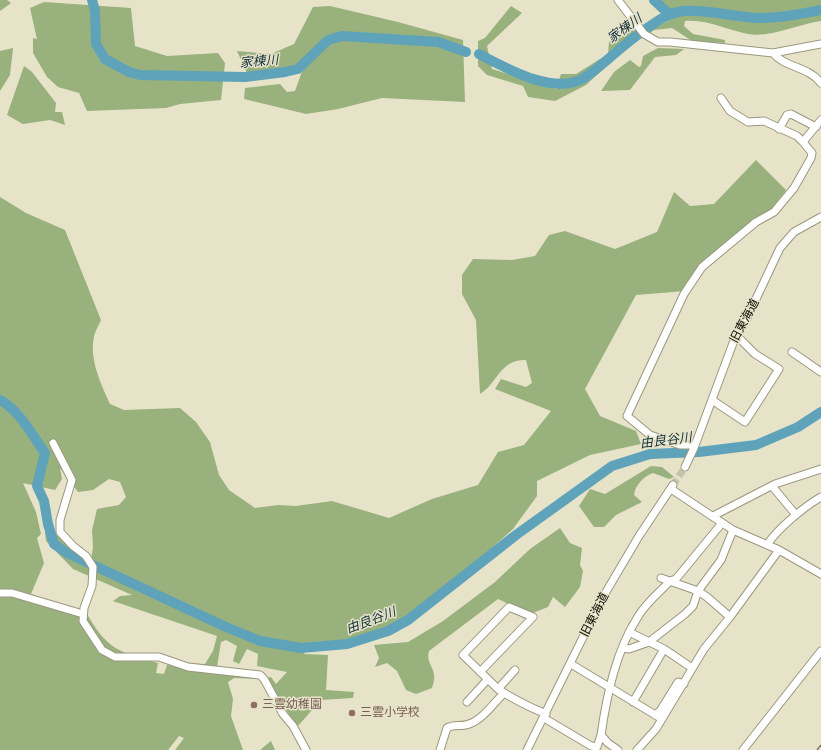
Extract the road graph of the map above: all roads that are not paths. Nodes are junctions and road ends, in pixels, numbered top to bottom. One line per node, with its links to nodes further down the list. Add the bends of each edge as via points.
1 (618, 0): 3 (street, via 642,32 658,42)
2 (821, 44): 3 (street)
3 (773, 53): 4 (street, via 777,58 806,70)
4 (821, 83)
5 (722, 98): 8 (street, via 730,111 748,122 764,122)
6 (821, 120): 7 (street)
7 (816, 127): 8 (street, via 791,114 787,115); 9 (street)
8 (778, 129): 9 (street, via 797,136)
9 (803, 142): 16 (street, via 812,154 794,188 774,212 756,222 698,272 684,294 627,416 650,435)
10 (821, 217): 11 (street, 旧東海道, via 794,232 780,248 747,318)
11 (736, 335): 14 (street, 旧東海道); 14 (street, via 756,354 779,369 745,422)
12 (792, 352): 13 (street)
13 (821, 372)
14 (712, 400): 16 (street, 旧東海道)
15 (53, 443): 32 (street, via 72,480 60,520 60,532 86,556 93,567 92,586)
16 (695, 447): 17 (street, 旧東海道)
17 (686, 467)
18 (821, 470): 19 (street)
19 (772, 486): 21 (street); 22 (street)
20 (821, 497): 22 (street)
21 (713, 516): 23 (street); 39 (street, 旧東海道, via 672,487 603,597)
22 (796, 516): 25 (street, via 770,539)
23 (722, 523): 24 (street); 29 (street, via 679,575)
24 (733, 530): 25 (street); 30 (street, via 721,560)
25 (767, 545): 26 (street)
26 (779, 550): 27 (street); 33 (street)
27 (821, 574)
28 (661, 578): 29 (street)
29 (670, 581): 30 (street); 34 (street, via 640,613)
30 (698, 591): 33 (street); 35 (street, via 693,606)
31 (0, 593): 32 (street, via 12,593)
32 (83, 614): 51 (street, via 83,621 93,638 102,650 114,657 158,657 188,667 260,675)
33 (730, 617): 40 (street)
34 (629, 632): 35 (street); 36 (street)
35 (649, 642): 36 (street, via 629,649); 37 (street)
36 (623, 648): 44 (street)
37 (664, 649): 40 (street); 47 (street)
38 (821, 651): 56 (street)
39 (571, 664): 44 (street); 48 (street, 旧東海道)
40 (692, 668): 49 (street, via 684,684)
41 (515, 670): 45 (street)
42 (480, 672): 42 (street, via 463,655 509,606 533,616); 43 (street)
43 (488, 679): 45 (street); 46 (street)
44 (609, 688): 47 (street); 50 (street)
45 (501, 691): 48 (street); 52 (street, via 474,722 447,728)
46 (467, 702)
47 (633, 702): 49 (street)
48 (545, 716): 50 (street, via 591,746 597,747); 53 (street, 旧東海道)
49 (659, 717): 55 (street)
50 (601, 735): 54 (street)
51 (306, 750)
52 (440, 750)
53 (527, 750)
54 (618, 750)
55 (637, 750)
56 (742, 750)

